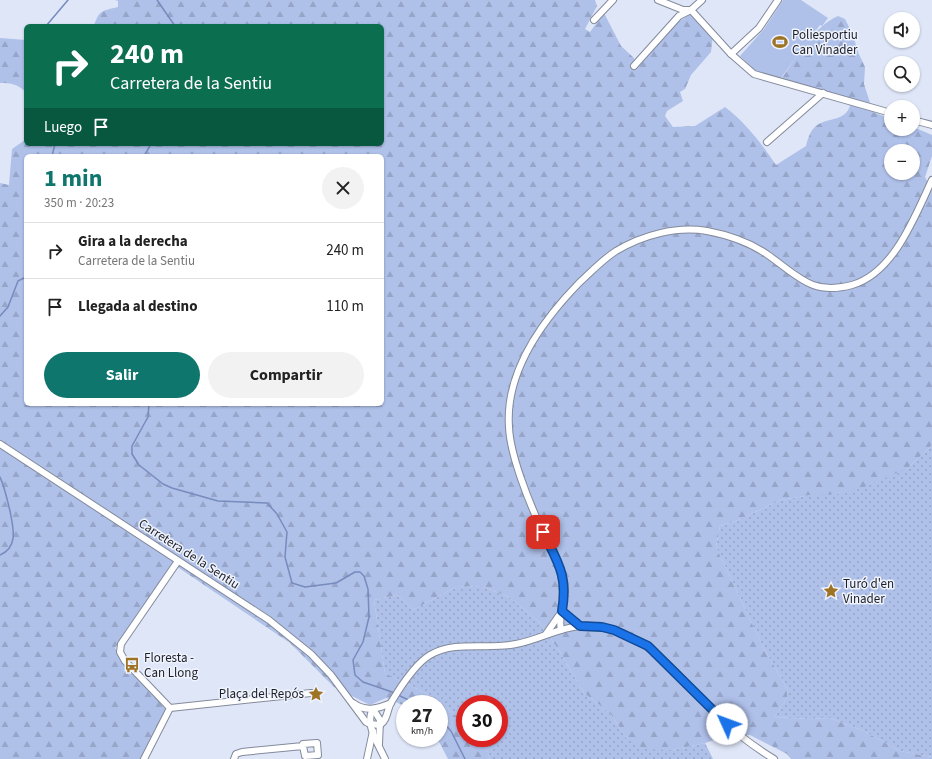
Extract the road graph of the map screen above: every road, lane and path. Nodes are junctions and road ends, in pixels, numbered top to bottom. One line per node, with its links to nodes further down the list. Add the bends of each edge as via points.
1 (613, 0): 6 (street)
2 (658, 0): 5 (street, via 683,10)
3 (702, 0): 5 (street)
4 (778, 0): 7 (street, via 758,28)
5 (691, 10): 7 (street); 8 (street, via 679,16)
6 (594, 20)
7 (731, 54): 9 (street, via 754,74)
8 (634, 66)
9 (823, 93): 10 (street); 13 (street)
10 (884, 111)
11 (920, 122): 12 (street)
12 (932, 125)
13 (767, 142)
14 (932, 180): 17 (street, via 894,254 884,267 872,276 854,284 835,289 817,287 792,275 753,246 706,231 690,230 653,234 617,251 597,266 559,304 521,365 510,396 508,426 521,478 536,518 560,567 565,589)
15 (0, 444): 16 (street, Carretera de la Sentiu)
16 (178, 561): 22 (street, Carretera de la Sentiu, via 269,620 311,654); 24 (street, via 121,644 120,652 125,661)
17 (562, 611): 18 (street); 19 (street, via 560,621); 20 (street)
18 (580, 626): 19 (street); 36 (street, via 614,630 648,646 718,716 746,741)
19 (564, 629): 20 (street)
20 (546, 635): 23 (street, via 508,646 468,646 438,651 419,664)
21 (311, 693): 24 (street)
22 (350, 700): 25 (street, via 360,707); 26 (street, Carretera de la Sentiu)
23 (392, 700): 25 (street); 27 (street)
24 (170, 708): 32 (street)
25 (373, 709): 26 (street); 27 (street)
26 (368, 724): 27 (street); 28 (street); 29 (street)
27 (380, 725): 31 (street)
28 (373, 731): 29 (street); 31 (street)
29 (370, 741): 34 (street)
30 (303, 746): 33 (street, via 242,752 236,754)
31 (379, 746): 35 (street)
32 (144, 759)
33 (234, 759)
34 (367, 759)
35 (385, 759)
36 (774, 759)

